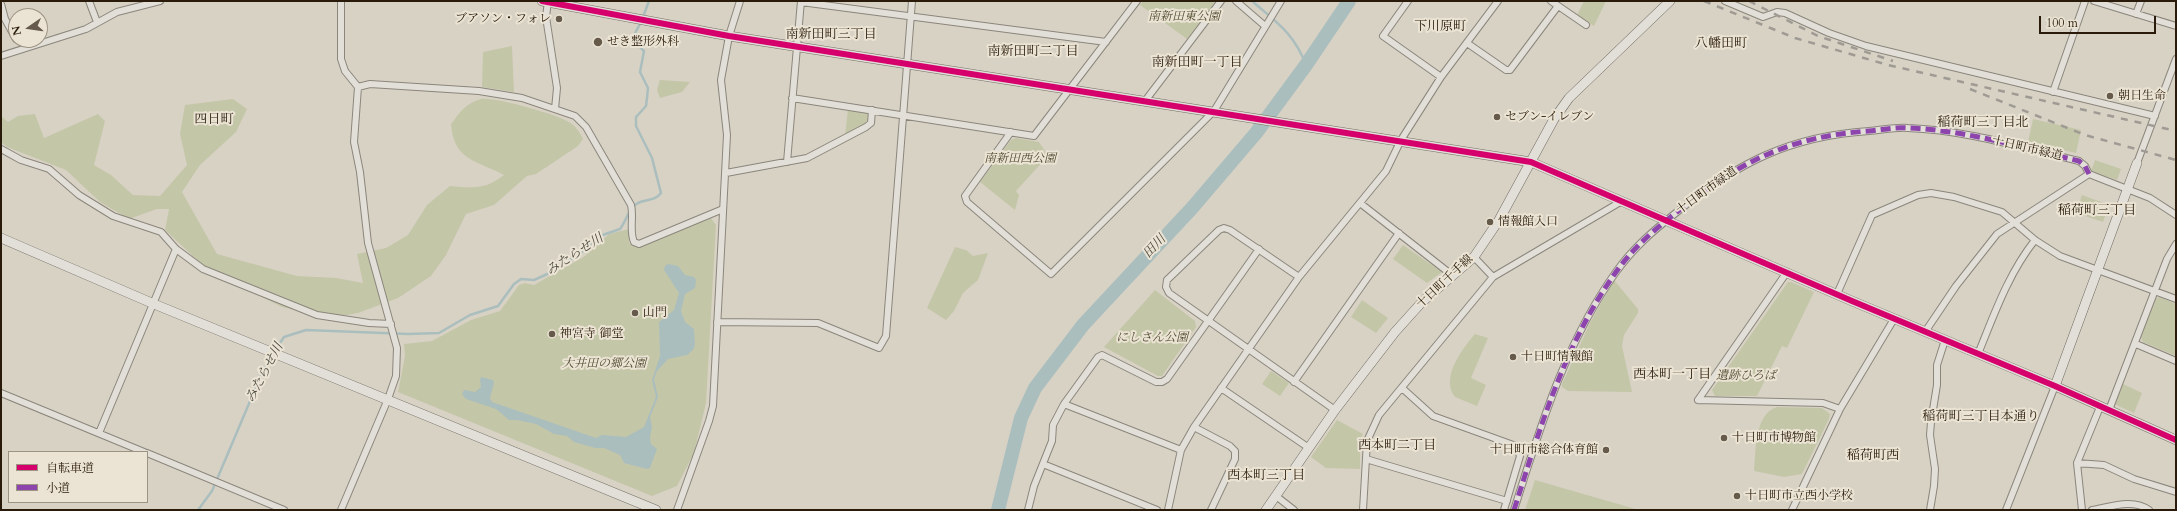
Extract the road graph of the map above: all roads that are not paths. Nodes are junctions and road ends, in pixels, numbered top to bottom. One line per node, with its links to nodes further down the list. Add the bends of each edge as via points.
1 (89, 1): 24 (street)
2 (160, 1): 24 (street, via 117,12)
3 (341, 1): 39 (street, via 341,59 344,71)
4 (546, 1): 29 (street); 44 (street, via 546,17 557,88)
5 (740, 1): 29 (street)
6 (912, 1): 23 (street)
7 (1137, 1): 31 (street)
8 (1221, 1): 43 (street)
9 (1236, 1): 27 (street)
10 (1281, 1): 27 (street)
11 (1408, 1): 38 (street, via 1383,36)
12 (1498, 1): 32 (street)
13 (1551, 1): 21 (street)
14 (1670, 1): 53 (street, 十日町千手線, via 1569,98 1554,119)
15 (1725, 1): 41 (street, via 1763,17 1777,12 1785,13 1866,46)
16 (2085, 1): 41 (street)
17 (2094, 1): 22 (street)
18 (2141, 1): 22 (street)
19 (801, 2): 23 (street); 33 (street)
20 (1, 4): 25 (street)
21 (1558, 6): 26 (street); 32 (street, via 1510,70 1506,70)
22 (2136, 14): 28 (street)
23 (911, 16): 31 (street); 37 (street)
24 (97, 22): 30 (street, via 86,29)
25 (8, 25)
26 (1586, 25)
27 (1265, 26): 46 (street)
28 (2176, 26)
29 (729, 36): 33 (street); 55 (street, via 720,87 727,135)
30 (48, 40)
31 (1106, 42): 40 (street)
32 (1467, 43): 38 (street)
33 (797, 47): 37 (street); 42 (street)
34 (21, 48): 35 (street)
35 (1, 56)
36 (2176, 59): 48 (street)
37 (907, 64): 40 (street); 47 (street)
38 (1441, 77): 50 (street)
39 (358, 87): 44 (street, via 370,84 479,91 522,98); 83 (street, via 354,142 368,243)
40 (1069, 90): 43 (street); 49 (street, via 1034,136)
41 (2053, 92): 48 (street)
42 (792, 98): 45 (street); 52 (street)
43 (1145, 101): 46 (street)
44 (555, 109): 60 (street, via 575,116 586,127 631,205 634,214 634,242 638,244)
45 (872, 110): 47 (street); 52 (street, via 871,123 866,127 815,156)
46 (1214, 111): 49 (street, via 1051,274 966,202 965,196); 50 (street)
47 (902, 115): 49 (street); 82 (street, via 886,336 879,348 818,323)
48 (2155, 116): 54 (street)
49 (1011, 132)
50 (1401, 140): 53 (street); 59 (street, via 1386,171)
51 (1, 150): 68 (street, via 49,169 79,194 113,216 161,232)
52 (787, 162): 55 (street)
53 (1531, 162): 58 (street); 70 (street, 十日町千手線, via 1499,220)
54 (2137, 163): 57 (street)
55 (726, 174): 60 (street)
56 (2088, 174): 57 (street); 62 (street, 十日町市緑道, via 2085,166 2079,161 1946,132 1907,128 1849,132 1799,141 1753,160 1706,188); 63 (street)
57 (2128, 190): 61 (street, via 2150,198); 71 (street)
58 (1622, 201): 62 (street); 75 (street)
59 (1360, 203): 64 (street); 74 (street)
60 (723, 209): 82 (street)
61 (2176, 215)
62 (1666, 220): 72 (street); 126 (street, 十日町市緑道, via 1640,242 1616,271 1584,327 1552,394)
63 (2015, 224): 66 (street); 77 (street, via 2002,212 1954,197 1931,193 1918,195 1872,215); 84 (street, via 1997,234 1980,254)
64 (1399, 233): 73 (street); 90 (street)
65 (1, 238): 79 (street)
66 (2035, 240): 71 (street, via 2060,256); 88 (street, via 2020,259 2009,280)
67 (2176, 244): 76 (street, via 2167,259)
68 (176, 249): 79 (street); 83 (street, via 203,269 317,314)
69 (1259, 249): 74 (street); 81 (street); 81 (street, via 1230,230 1218,230 1167,280 1166,287 1169,293)
70 (1474, 257): 73 (street, 十日町千手線); 75 (street)
71 (2098, 270): 76 (street); 91 (street)
72 (1787, 272): 77 (street); 98 (street, via 1698,400 1823,403)
73 (1452, 276): 99 (street, 十日町千手線, via 1422,302 1395,332)
74 (1299, 277): 87 (street)
75 (1493, 277): 93 (street)
76 (2155, 291): 78 (street); 86 (street)
77 (1837, 294): 80 (street)
78 (2176, 298)
79 (154, 304): 95 (street); 102 (street)
80 (1894, 319): 84 (street); 98 (street)
81 (1208, 321): 87 (street); 96 (street, via 1167,379 1162,382 1156,382 1102,355)
82 (717, 322): 117 (street, via 713,406)
83 (391, 324): 95 (street, via 397,348 396,376)
84 (1925, 332): 85 (street)
85 (1945, 340): 88 (street); 128 (street, via 1937,364 1937,385 1931,422 1930,434 1935,469)
86 (2136, 344): 89 (street); 100 (street)
87 (1248, 349): 90 (street); 92 (street)
88 (1978, 354): 91 (street)
89 (2176, 361)
90 (1294, 382): 99 (street)
91 (2055, 386): 97 (street); 129 (street)
92 (1221, 388): 101 (street); 104 (street)
93 (1402, 388): 108 (street, via 1379,415 1367,441); 113 (street, via 1433,416 1516,446 1520,456)
94 (1, 393): 102 (street)
95 (388, 399): 115 (street); 116 (street)
96 (1064, 404): 105 (street); 110 (street, via 1053,425 1052,441)
97 (2100, 407): 100 (street); 109 (street)
98 (1840, 409): 127 (street)
99 (1335, 410): 104 (street, 十日町千手線)
100 (2109, 410): 103 (street)
101 (1194, 426): 105 (street); 121 (street, via 1235,451 1235,459)
102 (100, 434): 106 (street)
103 (2176, 440)
104 (1309, 448): 112 (street, 十日町千手線)
105 (1181, 450): 120 (street)
106 (142, 451)
107 (148, 453): 114 (street)
108 (1366, 459): 113 (street); 124 (street)
109 (2077, 463): 111 (street, via 2104,465 2134,479); 130 (street)
110 (1043, 464): 118 (street); 119 (street)
111 (2176, 492)
112 (1276, 496): 122 (street, 十日町千手線); 123 (street)
113 (1507, 501): 125 (street)
114 (284, 510)
115 (341, 510)
116 (656, 510)
117 (677, 510)
118 (1028, 510)
119 (1157, 510)
120 (1168, 510)
121 (1211, 510)
122 (1266, 510)
123 (1294, 510)
124 (1363, 510)
125 (1504, 510)
126 (1514, 510)
127 (1792, 510)
128 (1930, 510)
129 (2006, 510)
130 (2082, 510)
131 (2092, 510): 132 (street, via 2132,503)
132 (2149, 510)

